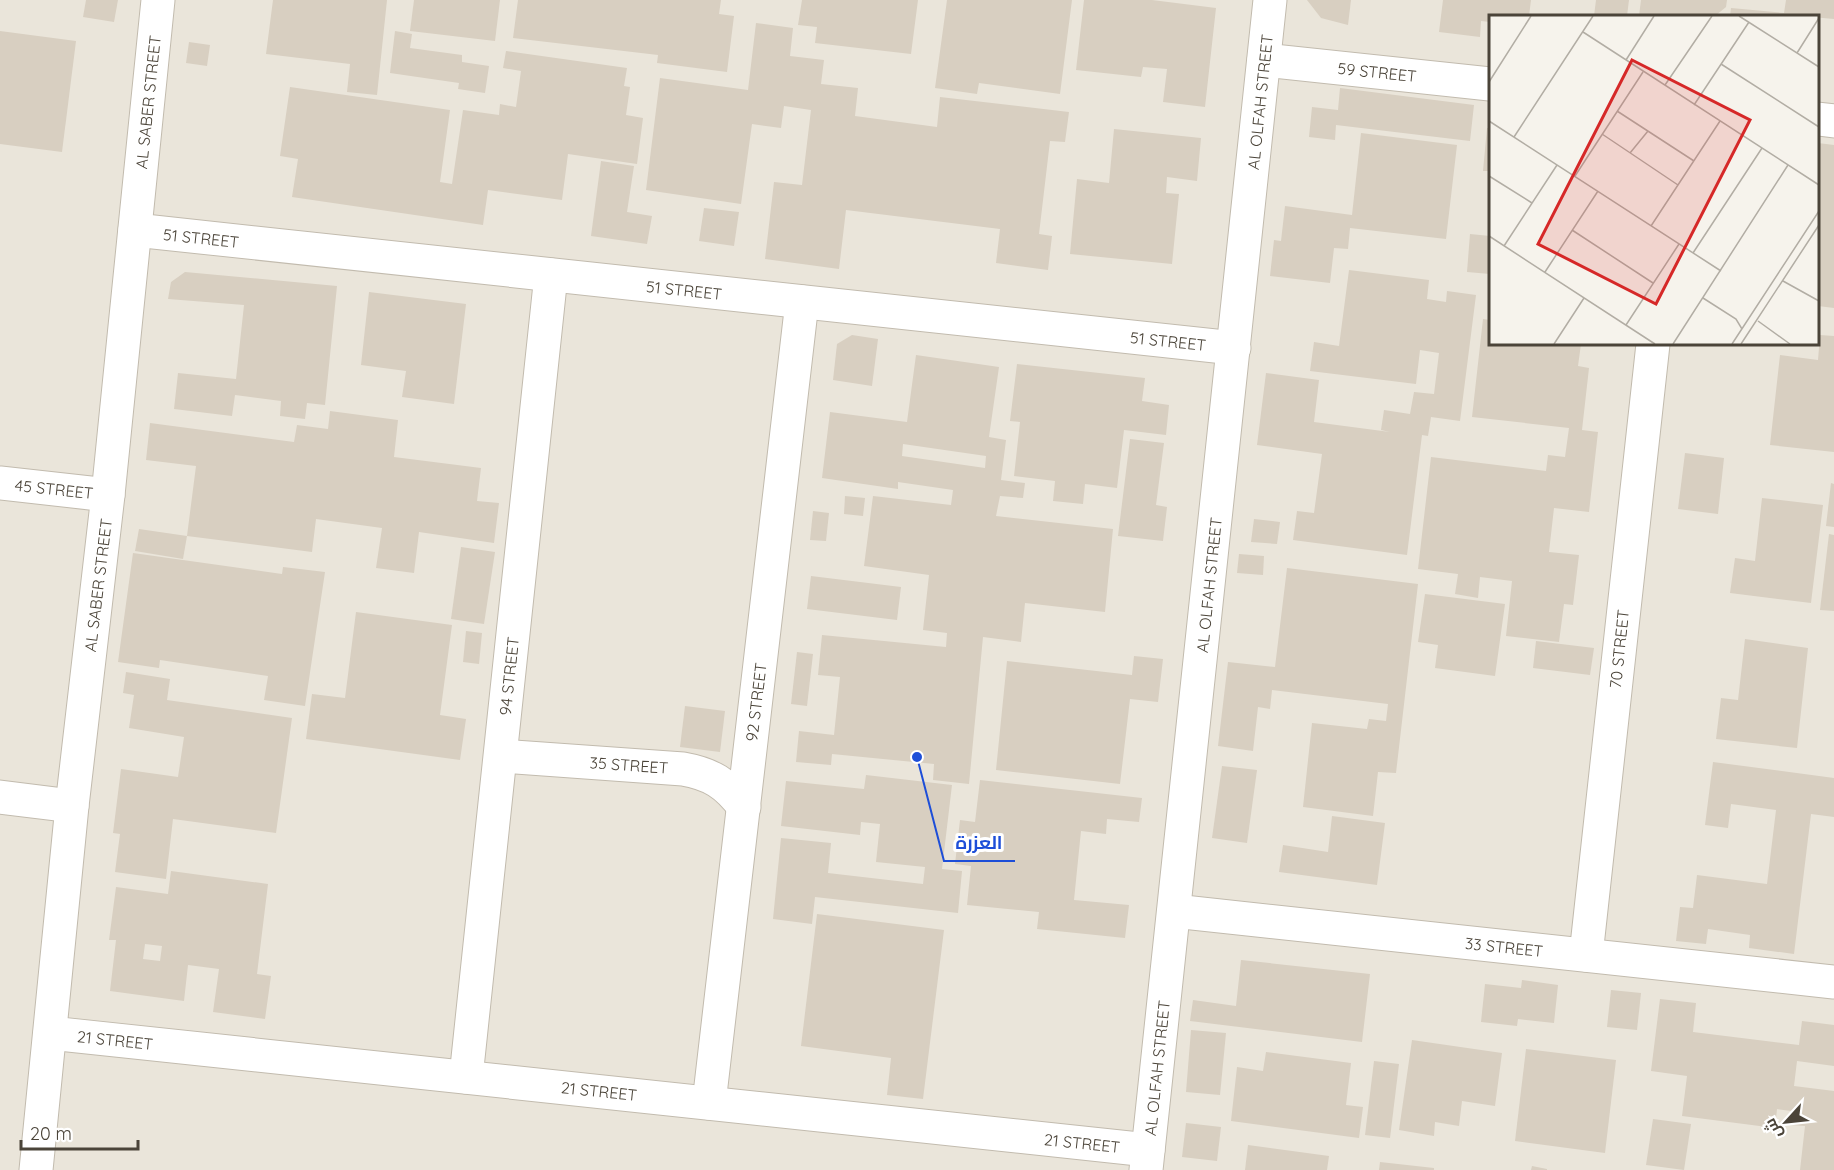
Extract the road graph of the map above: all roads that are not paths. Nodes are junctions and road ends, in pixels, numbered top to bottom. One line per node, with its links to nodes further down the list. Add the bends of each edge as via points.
1 (158, 0): 7 (street, AL SABER STREET)
2 (1270, 0): 3 (street, AL OLFAH STREET)
3 (1264, 60): 4 (street, 59 STREET); 11 (street, AL OLFAH STREET)
4 (1489, 84)
5 (1819, 119): 6 (street)
6 (1834, 121)
7 (135, 230): 8 (street, 51 STREET); 13 (street, AL SABER STREET)
8 (551, 275): 9 (street, 51 STREET); 14 (street, 94 STREET)
9 (802, 302): 11 (street, 51 STREET); 17 (street, 92 STREET)
10 (1653, 345): 19 (street, 70 STREET)
11 (1234, 348): 18 (street, AL OLFAH STREET)
12 (0, 483): 13 (street, 45 STREET)
13 (108, 495): 16 (street, AL SABER STREET)
14 (501, 756): 17 (street, 35 STREET, via 701,772 732,791); 22 (street, 94 STREET)
15 (0, 797): 16 (street)
16 (72, 806): 21 (street, AL SABER STREET)
17 (744, 807): 23 (street, 92 STREET)
18 (1174, 911): 19 (street, 33 STREET); 24 (street, AL OLFAH STREET)
19 (1586, 955): 20 (street, 33 STREET)
20 (1834, 982)
21 (50, 1033): 22 (street, 21 STREET); 25 (street, AL SABER STREET)
22 (466, 1077): 23 (street, 21 STREET)
23 (709, 1103): 24 (street, 21 STREET)
24 (1147, 1160)
25 (36, 1170)

